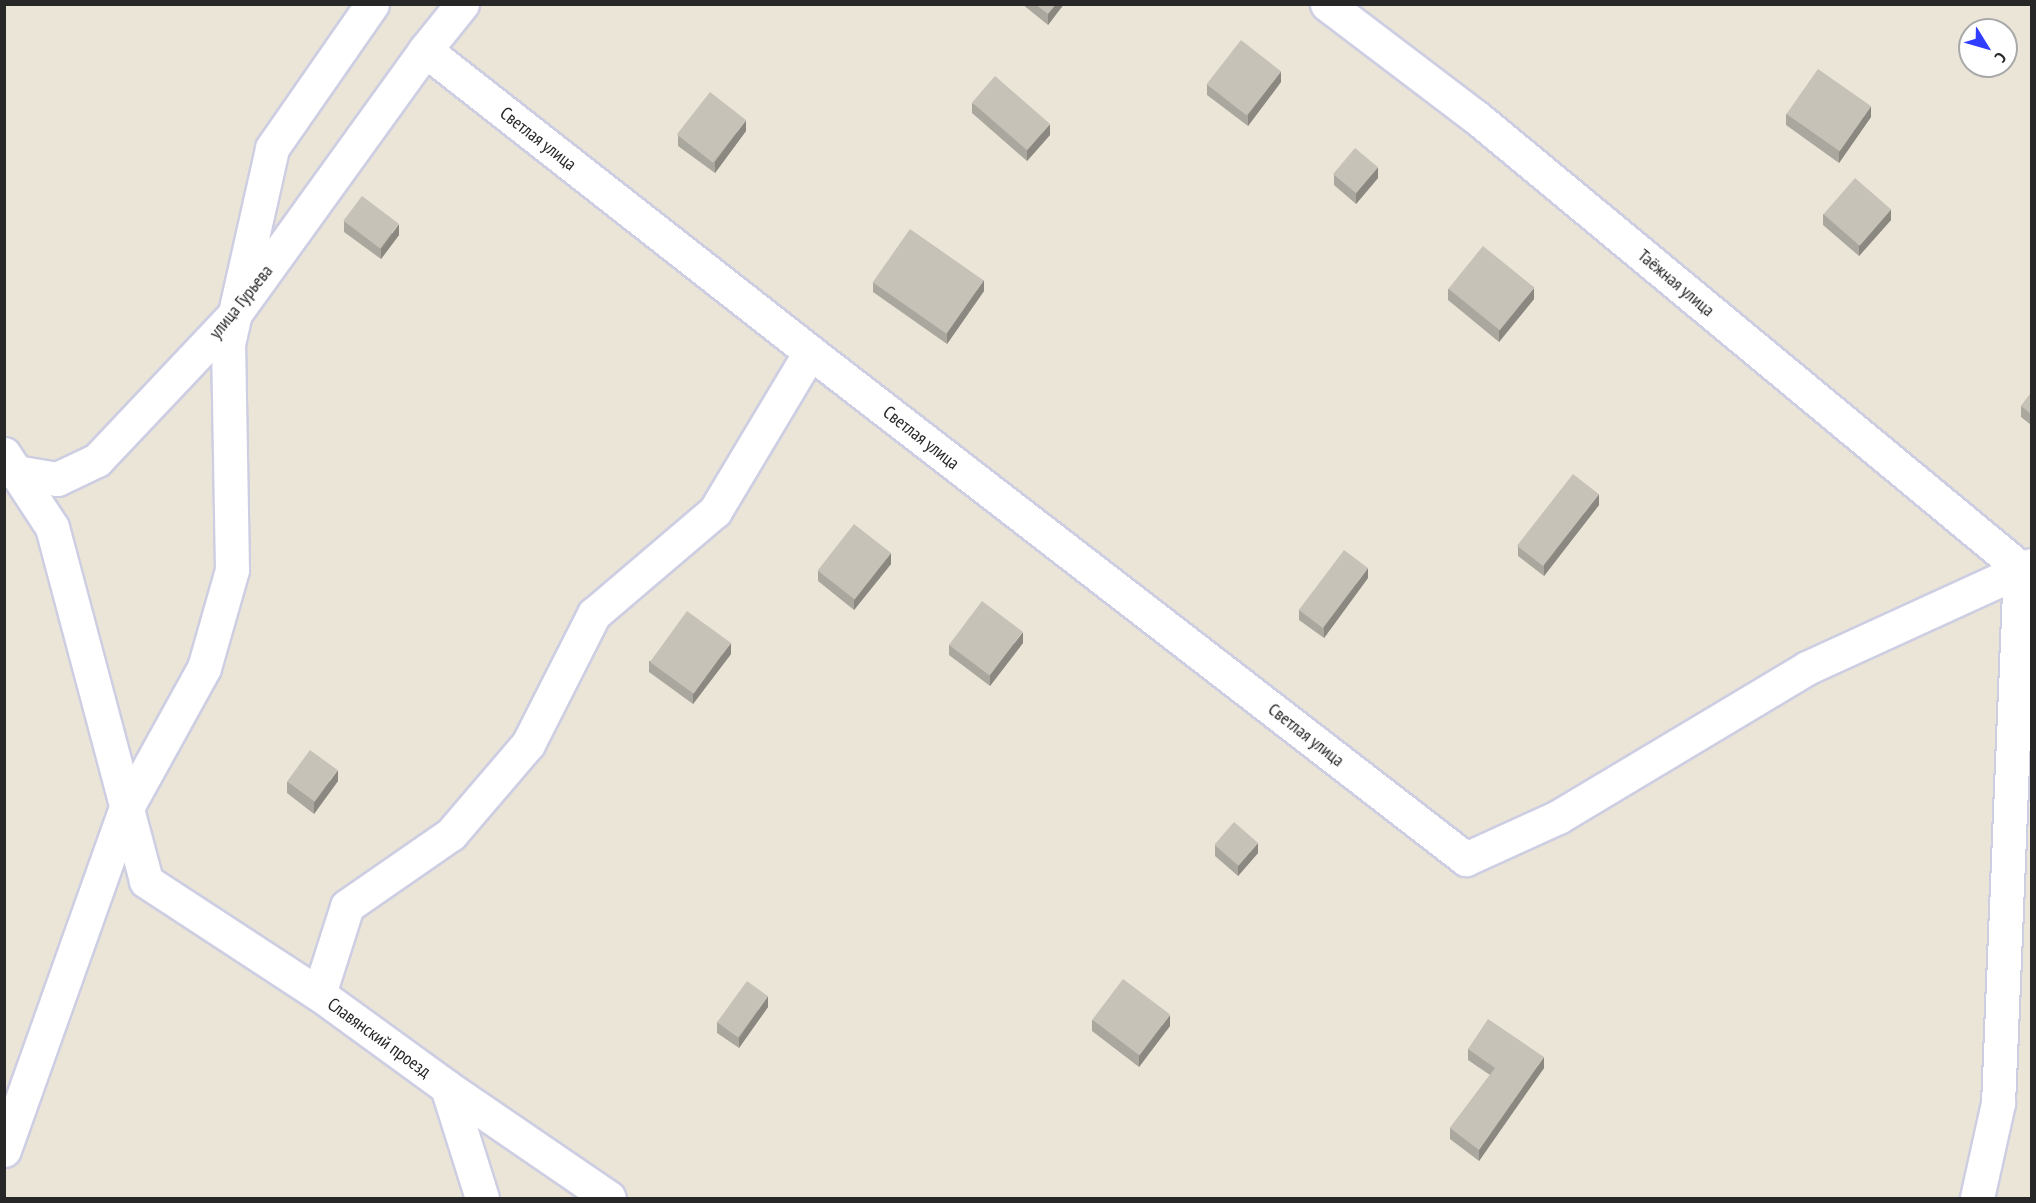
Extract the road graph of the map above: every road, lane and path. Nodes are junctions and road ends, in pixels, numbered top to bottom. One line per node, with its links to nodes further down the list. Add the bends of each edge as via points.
1 (372, 4): 5 (street, via 272,148)
2 (462, 4): 4 (street)
3 (1327, 4): 8 (street, Таёжная улица, via 1476,117)
4 (425, 50): 5 (street, улица Гурьева); 6 (street, Светлая улица)
5 (234, 315): 7 (street, улица Гурьева, via 97,460 57,479); 9 (street, via 228,344 232,570 204,668)
6 (810, 352): 8 (street, Светлая улица, via 1466,859 1558,817 1807,668); 10 (street, via 715,511 594,614 528,744 452,834 347,906)
7 (7, 464): 9 (street, via 52,527)
8 (2026, 566): 15 (street, via 1998,1103)
9 (125, 811): 10 (street, Славянский проезд, via 146,881); 12 (street)
10 (319, 994): 11 (street, Славянский проезд)
11 (447, 1087): 13 (street); 14 (street, Славянский проезд)
12 (4, 1150)
13 (482, 1198)
14 (609, 1198)
15 (1977, 1198)

